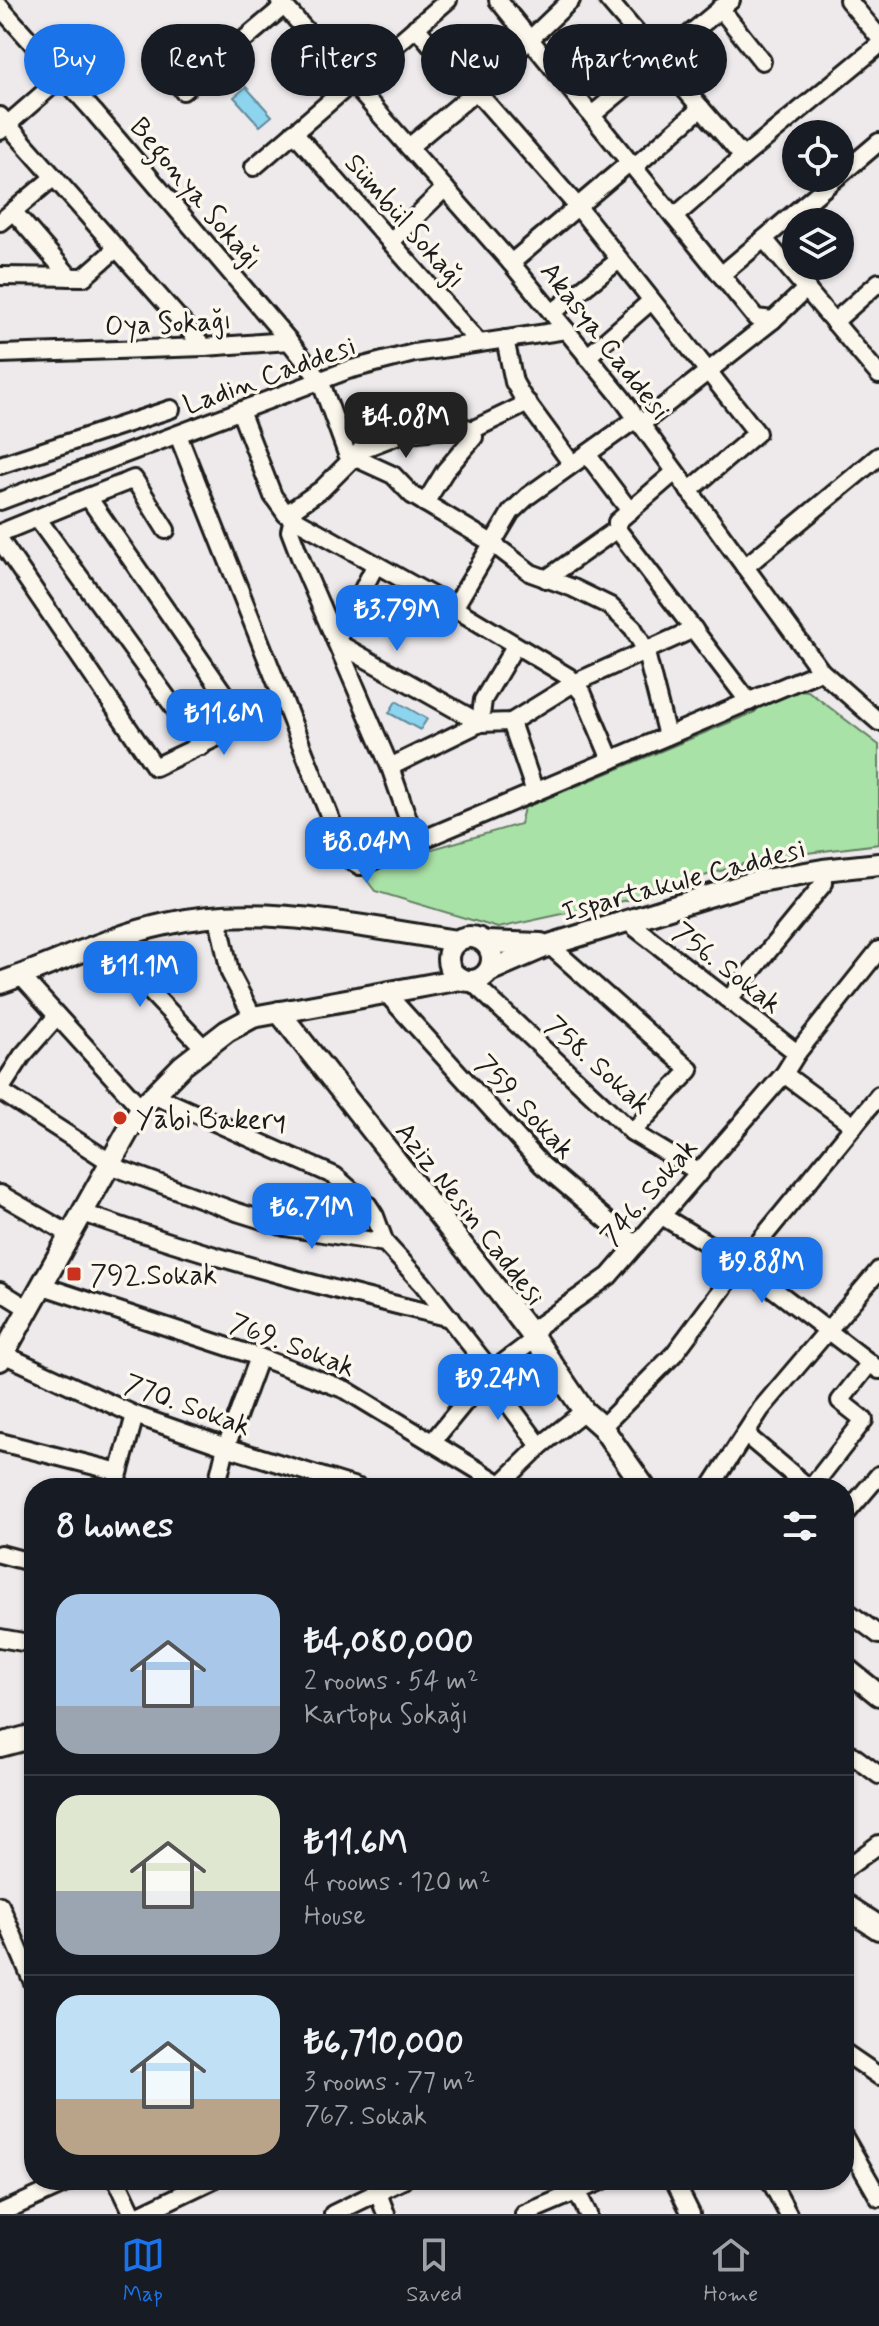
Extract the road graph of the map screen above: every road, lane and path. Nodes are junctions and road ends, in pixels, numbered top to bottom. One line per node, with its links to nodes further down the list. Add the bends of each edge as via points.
1 (418, 0): 10 (street)
2 (448, 0): 10 (street)
3 (498, 0): 20 (street)
4 (571, 0): 20 (street)
5 (608, 0): 12 (street)
6 (848, 0): 19 (street)
7 (282, 3): 11 (street, Akasya Caddesi); 14 (street)
8 (726, 4): 13 (street); 23 (street)
9 (0, 7): 17 (street, Begonya Sokağı)
10 (431, 15): 15 (street)
11 (301, 24)
12 (629, 24)
13 (702, 24)
14 (255, 27)
15 (416, 27): 16 (street); 18 (street)
16 (421, 33)
17 (24, 34)
18 (405, 36)
19 (879, 37)
20 (531, 40): 21 (street); 33 (street)
21 (527, 44)
22 (879, 45): 38 (street)
23 (762, 61)
24 (38, 96): 34 (street)
25 (78, 96): 64 (street, Begonya Sokağı)
26 (334, 96): 35 (street)
27 (364, 96): 37 (street, Akasya Caddesi)
28 (470, 96): 37 (street)
29 (480, 96): 45 (street)
30 (615, 96): 33 (street)
31 (691, 96): 32 (street)
32 (701, 108): 38 (street); 40 (street)
33 (592, 115): 40 (street)
34 (3, 124): 42 (street)
35 (294, 132): 41 (street); 49 (street, Sümbül Sokağı)
36 (879, 142): 39 (street)
37 (409, 147): 43 (street, Akasya Caddesi)
38 (743, 157): 47 (street)
39 (854, 163)
40 (632, 165): 45 (street); 47 (street)
41 (254, 167)
42 (54, 177): 46 (street); 50 (street)
43 (445, 188): 49 (street); 52 (street, Akasya Caddesi)
44 (819, 192): 48 (street)
45 (578, 207): 51 (street); 52 (street)
46 (6, 216): 55 (street)
47 (674, 217): 53 (street)
48 (764, 239): 53 (street); 57 (street)
49 (390, 242): 65 (street, Sümbül Sokağı)
50 (117, 248): 55 (street, via 84,277); 66 (street)
51 (619, 260): 58 (street); 59 (street)
52 (511, 263): 59 (street, Akasya Caddesi)
53 (721, 275): 60 (street, via 756,318)
54 (0, 276): 55 (street)
55 (70, 277)
56 (879, 282): 61 (street)
57 (807, 288): 60 (street); 61 (street)
58 (651, 301): 68 (street); 70 (street)
59 (552, 313): 62 (street, Akasya Caddesi)
60 (773, 320): 70 (street)
61 (834, 322): 69 (street)
62 (566, 330): 63 (street, Ladin Caddesi); 68 (street, Akasya Caddesi)
63 (505, 339): 65 (street, Ladin Caddesi); 72 (street, via 514,382)
64 (289, 341): 66 (street, Oya Sokağı); 71 (street)
65 (479, 343): 71 (street, Ladin Caddesi, via 414,353)
66 (204, 347): 67 (street, Oya Sokağı)
67 (0, 354)
68 (587, 357): 75 (street, Akasya Caddesi)
69 (877, 368)
70 (708, 372): 75 (street); 84 (street, via 757,433)
71 (320, 380): 74 (street, Ladin Caddesi); 79 (street, via 347,454)
72 (528, 403): 76 (street); 81 (street)
73 (171, 409): 82 (street)
74 (240, 411): 77 (street, Ladin Caddesi); 89 (street, via 273,496)
75 (638, 422): 78 (street); 83 (street, Akasya Caddesi)
76 (472, 430): 79 (street, via 401,434); 87 (street, via 474,437)
77 (178, 435): 86 (street, Ladin Caddesi); 115 (street, via 343,850 360,866)
78 (587, 454): 81 (street); 88 (street)
79 (353, 456): 87 (street, via 393,475); 89 (street)
80 (879, 456): 97 (street)
81 (572, 464): 95 (street, via 511,512)
82 (0, 465)
83 (675, 472): 84 (street, Akasya Caddesi); 88 (street)
84 (689, 491): 97 (street, Akasya Caddesi)
85 (88, 497): 90 (street); 92 (street, via 134,479); 111 (street, via 245,724)
86 (0, 501)
87 (425, 503): 95 (street)
88 (630, 511): 91 (street, via 617,522)
89 (290, 516): 96 (street); 101 (street, via 290,531)
90 (37, 518): 93 (street); 111 (street)
91 (617, 529): 98 (street); 100 (street)
92 (166, 530)
93 (0, 533)
94 (0, 540): 111 (street, via 155,767)
95 (492, 543): 98 (street); 99 (street)
96 (375, 566): 99 (street); 101 (street)
97 (745, 567): 104 (street, Akasya Caddesi)
98 (546, 579): 103 (street, via 610,606)
99 (454, 608): 102 (street)
100 (694, 629): 103 (street); 106 (street)
101 (336, 642): 109 (street); 113 (street)
102 (515, 646): 105 (street); 109 (street, via 483,700)
103 (645, 649): 105 (street); 110 (street)
104 (821, 671): 106 (street); 108 (street, Akasya Caddesi)
105 (574, 683): 107 (street); 112 (street)
106 (749, 702): 110 (street)
107 (511, 722): 109 (street); 114 (street)
108 (879, 722)
109 (480, 723): 113 (street)
110 (667, 736): 112 (street)
111 (202, 746)
112 (611, 760): 114 (street)
113 (390, 767): 115 (street)
114 (535, 792): 115 (street)
115 (416, 842)
116 (879, 864): 117 (street, Ispartakule Caddesi)
117 (823, 870): 119 (street, Ispartakule Caddesi, via 754,882); 129 (street, via 824,883)
118 (218, 917): 120 (street, via 321,920); 121 (street, via 165,924); 132 (street, via 230,973)
119 (628, 922): 123 (street, Ispartakule Caddesi); 129 (street, 756. Sokak)
120 (457, 941): 122 (street, via 472,937); 126 (street, via 448,959 453,972)
121 (103, 942): 125 (street); 133 (street)
122 (486, 942): 123 (street, Ispartakule Caddesi); 126 (street, via 493,956)
123 (549, 945): 126 (street, Ispartakule Caddesi); 140 (street, via 690,1070)
124 (879, 950): 134 (street, 746. Sokak)
125 (21, 976): 127 (street); 131 (street)
126 (474, 977): 128 (street, Ispartakule Caddesi); 140 (street, 758. Sokak)
127 (0, 983)
128 (386, 993): 130 (street, Ispartakule Caddesi); 148 (street, 759. Sokak, via 542,1165)
129 (729, 999): 134 (street, 756. Sokak)
130 (279, 1012): 132 (street, Ispartakule Caddesi); 156 (street, Aziz Nesin Caddesi)
131 (57, 1016): 136 (street); 138 (street)
132 (253, 1017): 133 (street, Ispartakule Caddesi)
133 (205, 1049): 138 (street, Ispartakule Caddesi)
134 (797, 1053): 135 (street, 746. Sokak)
135 (784, 1074): 139 (street); 142 (street, 746. Sokak)
136 (0, 1091): 141 (street)
137 (879, 1095): 139 (street)
138 (148, 1102): 141 (street, Ispartakule Caddesi); 147 (street, via 335,1176 368,1205)
139 (854, 1126): 149 (street)
140 (632, 1132): 142 (street, 758. Sokak)
141 (110, 1163): 144 (street, Ispartakule Caddesi); 147 (street, via 285,1227)
142 (700, 1173): 145 (street, 746. Sokak)
143 (0, 1194): 146 (street)
144 (83, 1213): 146 (street, Ispartakule Caddesi); 154 (street, via 176,1246)
145 (662, 1216): 148 (street, 746. Sokak); 149 (street)
146 (71, 1235): 151 (street, Ispartakule Caddesi)
147 (385, 1243): 154 (street)
148 (636, 1245): 156 (street, 746. Sokak, via 609,1276 538,1326)
149 (741, 1264): 155 (street); 163 (street, via 674,1354)
150 (879, 1270): 155 (street)
151 (43, 1286): 153 (street, Ispartakule Caddesi); 158 (street, 769. Sokak)
152 (0, 1291): 153 (street)
153 (29, 1309): 157 (street, Ispartakule Caddesi)
154 (450, 1318): 160 (street)
155 (829, 1330): 159 (street); 164 (street)
156 (535, 1339): 160 (street, 746. Sokak); 161 (street, Aziz Nesin Caddesi)
157 (2, 1357): 162 (street, 770. Sokak)
158 (259, 1357): 165 (street, 769. Sokak, via 346,1390); 168 (street)
159 (875, 1366): 179 (street, via 840,1401 864,1420)
160 (489, 1373): 165 (street, 746. Sokak); 167 (street)
161 (584, 1411): 163 (street, Aziz Nesin Caddesi); 167 (street)
162 (135, 1415): 168 (street, 770. Sokak); 171 (street)
163 (602, 1427): 176 (street, Aziz Nesin Caddesi)
164 (745, 1434): 177 (street); 178 (street)
165 (433, 1441): 174 (street, 769. Sokak)
166 (0, 1442): 170 (street)
167 (540, 1446): 175 (street)
168 (226, 1447): 172 (street); 173 (street, 770. Sokak)
169 (879, 1475): 180 (street)
170 (111, 1478)
171 (118, 1478)
172 (218, 1478)
173 (327, 1478)
174 (489, 1478)
175 (509, 1478)
176 (638, 1478)
177 (716, 1478)
178 (798, 1478)
179 (818, 1478)
180 (854, 1504)
181 (0, 1554): 182 (street)
182 (24, 1560)
183 (854, 1616): 184 (street)
184 (879, 1635)
185 (0, 1638): 186 (street)
186 (24, 1642)
187 (854, 1675): 188 (street)
188 (879, 1695)
189 (24, 1738): 190 (main road)
190 (2, 1742)
191 (854, 1756): 192 (street)
192 (879, 1775)
193 (879, 1844): 194 (street)
194 (854, 1863)
195 (0, 1905): 198 (street)
196 (854, 1912): 197 (main road)
197 (879, 1928)
198 (24, 1961)
199 (854, 2057): 200 (street)
200 (877, 2070)
201 (854, 2154): 211 (street)
202 (51, 2190): 212 (street)
203 (122, 2190): 213 (street)
204 (191, 2190): 214 (street)
205 (369, 2190): 215 (street)
206 (377, 2190): 216 (street)
207 (567, 2190): 217 (street)
208 (576, 2190): 218 (street)
209 (679, 2190): 219 (street)
210 (775, 2190): 220 (street)
211 (879, 2198)
212 (0, 2213)
213 (133, 2214)
214 (141, 2214)
215 (333, 2214)
216 (386, 2214)
217 (524, 2214)
218 (588, 2214)
219 (691, 2214)
220 (788, 2214)

